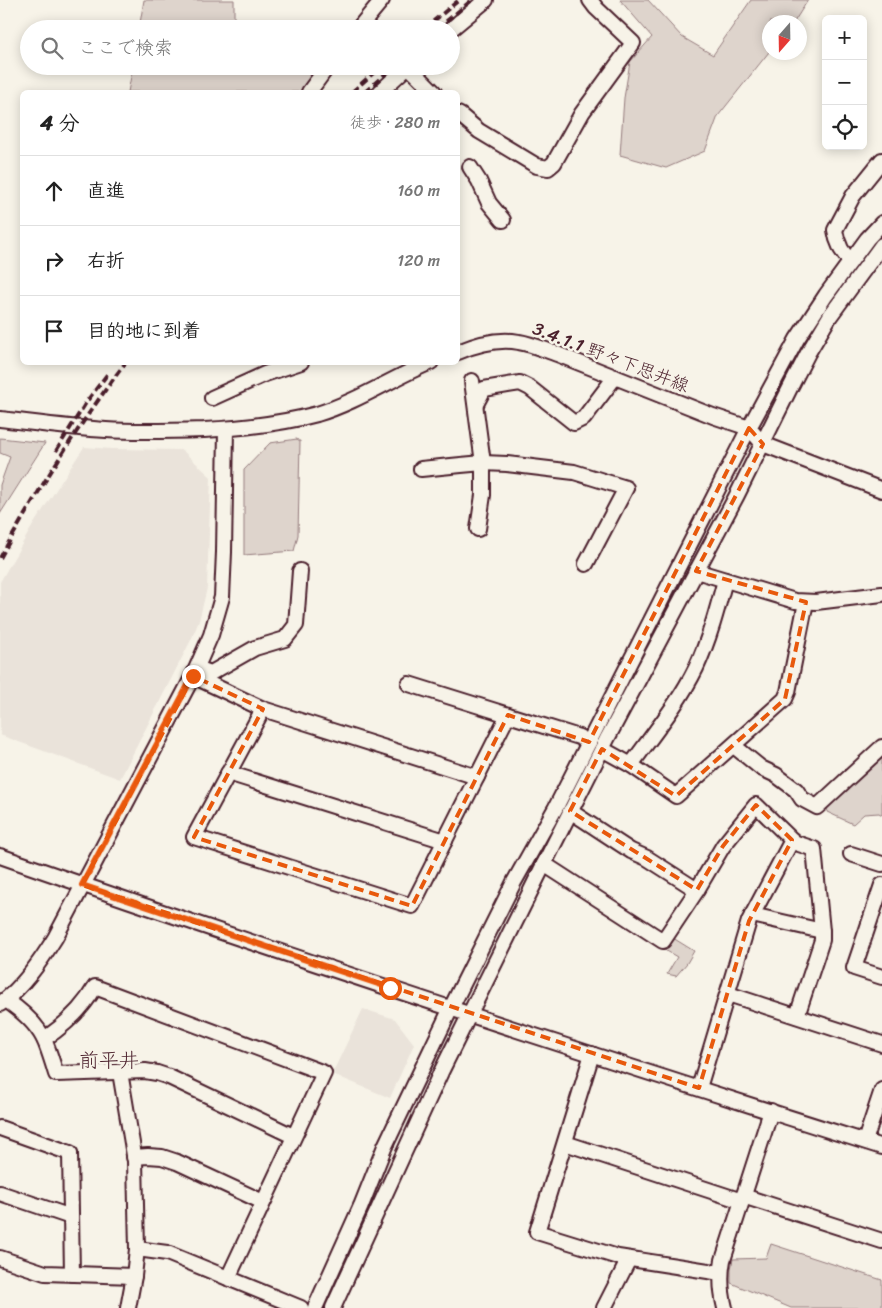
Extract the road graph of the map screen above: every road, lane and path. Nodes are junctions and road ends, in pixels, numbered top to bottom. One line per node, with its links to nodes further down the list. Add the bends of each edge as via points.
1 (382, 0): 4 (street)
2 (486, 0): 5 (street)
3 (590, 0): 12 (street, via 633,43 582,113 554,163 548,168 537,166)
4 (365, 20)
5 (460, 22)
6 (321, 75): 9 (street)
7 (398, 75): 10 (street)
8 (417, 75): 11 (street)
9 (310, 90)
10 (382, 90)
11 (432, 90)
12 (460, 117)
13 (882, 160): 18 (street, via 853,196 835,230 841,249)
14 (470, 167): 15 (street, via 489,203)
15 (503, 220)
16 (882, 224): 18 (street)
17 (882, 245): 29 (street, via 830,316)
18 (850, 262): 27 (street, via 797,339)
19 (460, 351): 22 (street, 3.4.1.1 野々下思井線, via 496,341 519,342)
20 (292, 365): 24 (street)
21 (424, 365): 28 (street, via 318,413)
22 (615, 377): 25 (street, via 584,418 574,423 520,383 484,389); 27 (street, 3.4.1.1 野々下思井線)
23 (472, 381): 25 (street)
24 (212, 398)
25 (476, 404): 30 (street)
26 (0, 419): 28 (street, via 106,430)
27 (749, 428): 29 (street); 44 (street)
28 (226, 429): 40 (street, via 222,597 211,635)
29 (763, 444): 32 (street); 36 (street)
30 (483, 463): 31 (street); 33 (street); 34 (street, via 574,472 626,488)
31 (421, 470)
32 (882, 490)
33 (478, 529)
34 (586, 564)
35 (300, 571): 40 (street, via 296,626 285,639 255,648 212,673)
36 (696, 571): 37 (street); 47 (street)
37 (725, 580): 39 (street); 48 (street, via 716,616 696,669 670,712)
38 (882, 594): 39 (street)
39 (806, 602): 45 (street, via 785,700)
40 (195, 672): 42 (street); 58 (street)
41 (409, 684): 43 (street)
42 (263, 709): 49 (street); 50 (street)
43 (508, 715): 44 (street); 50 (street)
44 (589, 742): 66 (street)
45 (734, 746): 46 (street, via 817,807); 48 (street, via 676,796)
46 (882, 746)
47 (602, 749): 48 (street); 51 (street)
48 (631, 765)
49 (228, 773): 53 (street); 53 (street, via 194,837 412,906)
50 (477, 777): 53 (street)
51 (570, 812): 56 (street); 60 (street)
52 (792, 840): 60 (street, via 756,806 723,846); 61 (street); 62 (street, via 814,849)
53 (445, 841)
54 (851, 854): 57 (street)
55 (0, 856): 58 (street)
56 (544, 864): 60 (street, via 663,941); 67 (street)
57 (882, 864)
58 (82, 885): 65 (street, via 43,958); 66 (street)
59 (882, 885): 63 (street, via 854,968)
60 (697, 890)
61 (752, 915): 62 (street); 64 (street)
62 (822, 931): 68 (street, via 822,940)
63 (882, 977)
64 (728, 994): 68 (street); 73 (street)
65 (3, 1002): 69 (street, via 16,1007)
66 (451, 1008): 67 (street); 96 (street, via 385,1146)
67 (470, 1014): 71 (street); 97 (street)
68 (797, 1016): 70 (street)
69 (44, 1039): 72 (street, via 56,1074); 77 (street, via 69,1020 95,986 324,1073)
70 (882, 1044)
71 (592, 1054): 73 (street); 79 (street)
72 (120, 1072): 77 (street, via 145,1071 170,1077); 81 (street)
73 (698, 1088): 75 (street)
74 (882, 1090): 78 (street)
75 (771, 1111): 78 (street); 83 (street)
76 (0, 1128): 85 (street, via 70,1153)
77 (293, 1136): 84 (street)
78 (865, 1141): 80 (street)
79 (565, 1143): 83 (street); 89 (street, via 537,1232)
80 (882, 1147)
81 (134, 1157): 84 (street, via 162,1157 177,1162); 87 (street)
82 (0, 1193): 85 (street)
83 (742, 1198): 86 (street); 90 (street)
84 (263, 1202): 93 (street)
85 (71, 1217): 91 (street)
86 (882, 1241)
87 (137, 1249): 92 (street); 93 (street, via 166,1253)
88 (0, 1258): 91 (street, via 45,1273)
89 (629, 1259): 90 (street); 98 (street)
90 (721, 1273): 99 (street)
91 (72, 1274): 92 (street)
92 (134, 1276): 94 (street)
93 (228, 1278): 95 (street)
94 (128, 1308)
95 (301, 1308)
96 (315, 1308)
97 (333, 1308)
98 (604, 1308)
99 (725, 1308)

